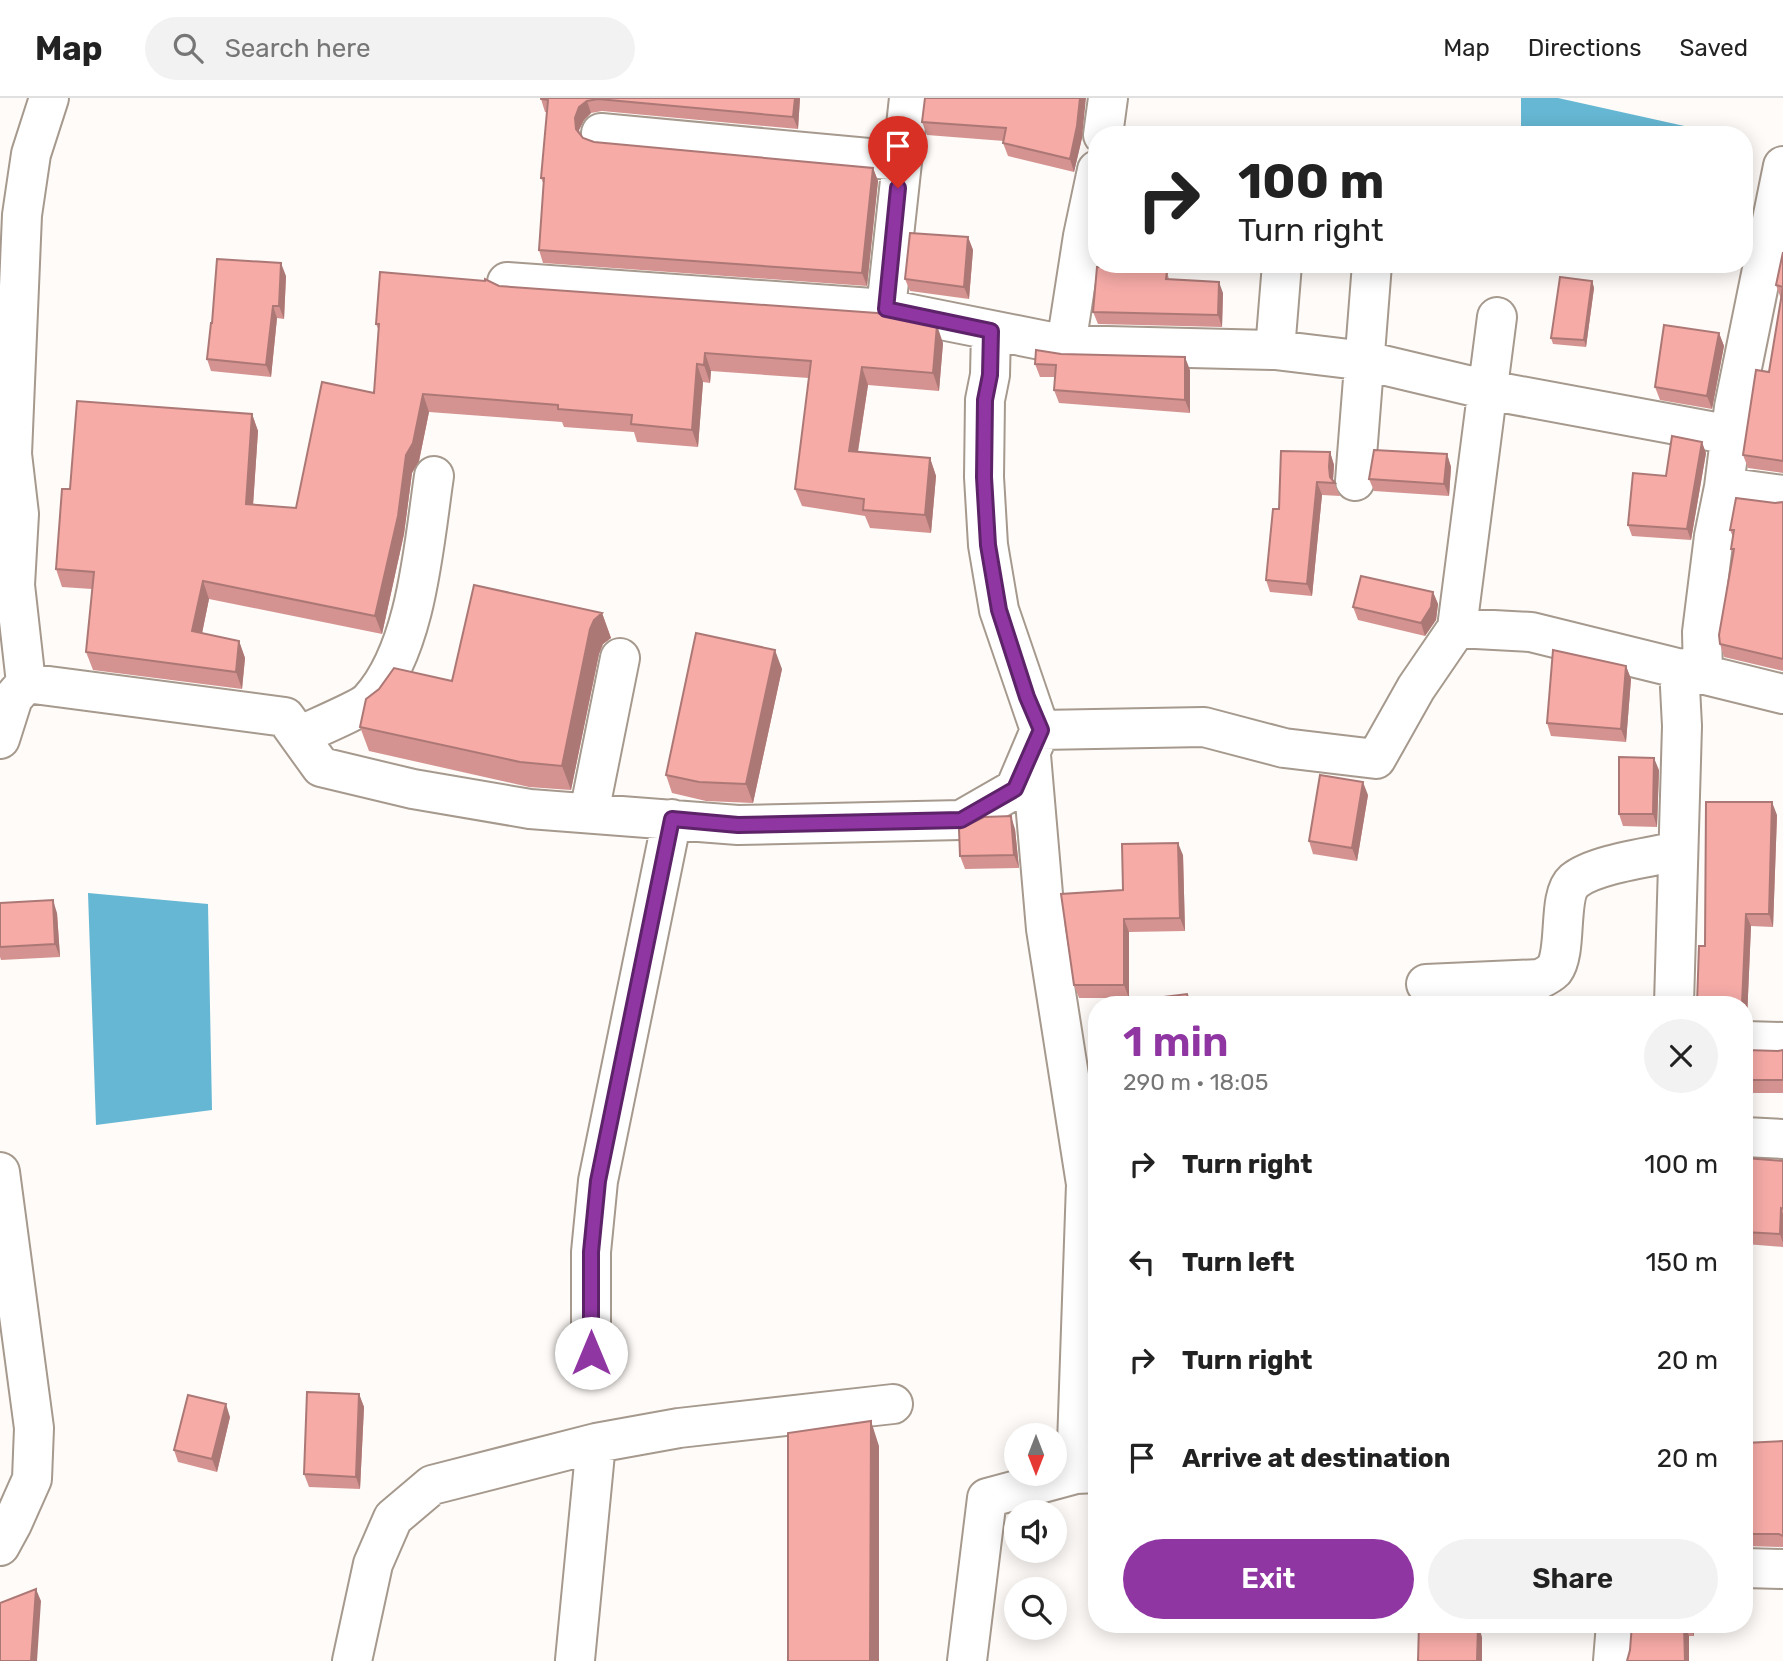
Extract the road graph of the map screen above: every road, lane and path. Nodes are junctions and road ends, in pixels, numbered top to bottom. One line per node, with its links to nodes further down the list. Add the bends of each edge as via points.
1 (49, 98): 21 (street, via 31,154 22,215)
2 (909, 98): 6 (street)
3 (1108, 98): 4 (street)
4 (1105, 126)
5 (601, 133): 6 (street)
6 (901, 161): 13 (street)
7 (1783, 166): 9 (street)
8 (1088, 212): 16 (street)
9 (1778, 225): 20 (street)
10 (1281, 273): 17 (street)
11 (1371, 273): 18 (street)
12 (507, 282): 13 (street)
13 (886, 309): 15 (street)
14 (1497, 317): 19 (street)
15 (991, 331): 16 (street); 33 (street, via 985,400 988,545 999,610)
16 (1066, 345): 17 (street)
17 (1275, 349): 18 (street)
18 (1366, 361): 19 (street); 23 (street)
19 (1488, 390): 20 (street); 26 (street)
20 (1731, 435): 24 (street)
21 (6, 448): 29 (street, via 19,514 15,585)
22 (434, 476): 31 (street, via 414,604 393,666 369,701)
23 (1355, 481)
24 (1724, 487): 25 (street); 28 (street, via 1702,632)
25 (1783, 495)
26 (1457, 628): 28 (street, via 1531,632); 33 (street, via 1376,759 1284,748 1204,727)
27 (620, 658): 34 (street)
28 (1691, 671): 30 (street); 36 (street, via 1682,726)
29 (26, 683): 31 (street, via 285,717); 32 (street, via 13,698)
30 (1783, 694)
31 (299, 736): 34 (street, via 321,767 413,789 530,809)
32 (0, 740)
33 (1036, 741): 35 (street, via 1015,789 961,820 738,825); 47 (street, via 1046,929 1086,1184)
34 (589, 813): 35 (street)
35 (672, 819): 44 (street, via 598,1181 591,1252)
36 (1678, 851): 37 (street, via 1597,869 1573,882 1567,893 1554,970 1540,979); 38 (street)
37 (1426, 984)
38 (1674, 996)
39 (1753, 1041): 40 (street)
40 (1783, 1042)
41 (1753, 1137): 42 (street)
42 (1783, 1139)
43 (0, 1172): 48 (street, via 34,1427 32,1479)
44 (591, 1353)
45 (893, 1404): 46 (street, via 679,1428)
46 (596, 1443): 53 (street); 54 (street, via 432,1485 393,1518 373,1564)
47 (1086, 1473): 55 (street, via 987,1498)
48 (12, 1495): 49 (street)
49 (0, 1546)
50 (1753, 1568): 51 (street)
51 (1783, 1569)
52 (1615, 1633): 56 (street)
53 (575, 1660)
54 (352, 1661)
55 (967, 1661)
56 (1613, 1661)

